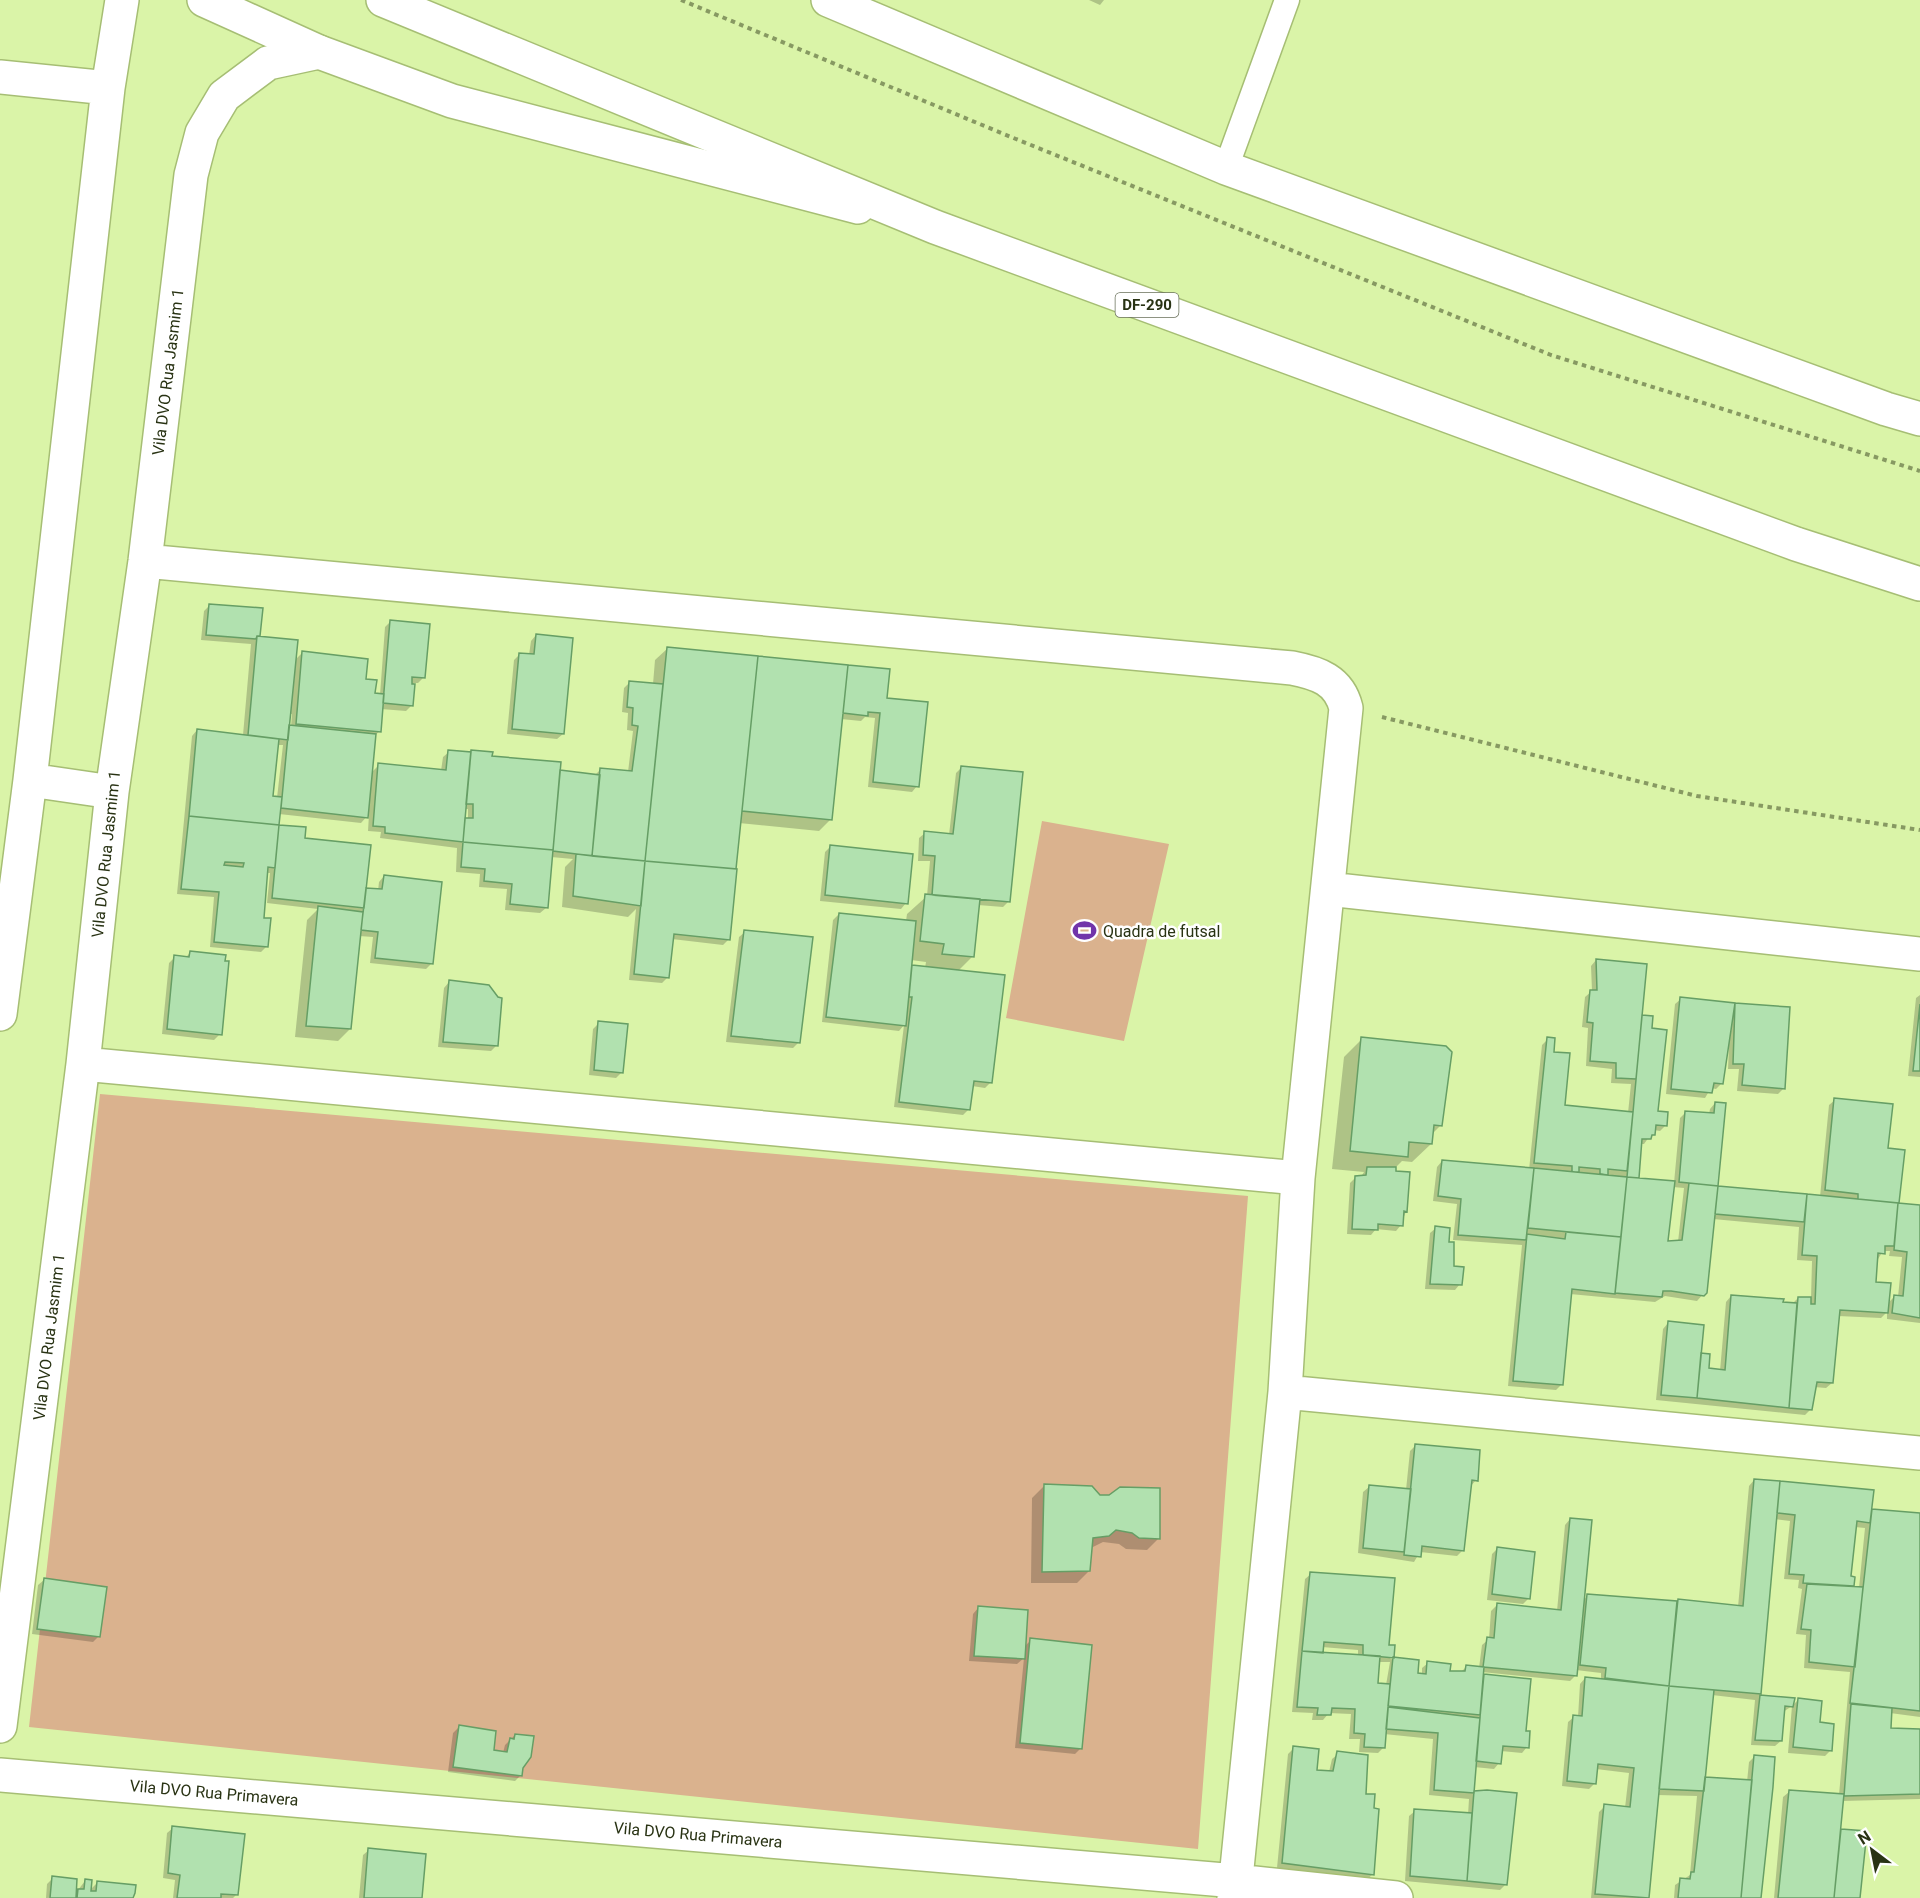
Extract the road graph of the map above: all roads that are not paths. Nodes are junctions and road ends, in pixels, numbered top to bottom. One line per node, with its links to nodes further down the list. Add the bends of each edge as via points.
1 (122, 0): 8 (main road)
2 (204, 0): 6 (main road)
3 (383, 0): 10 (main road, DF-290)
4 (828, 0): 9 (main road)
5 (1287, 0): 9 (lane)
6 (319, 52): 10 (main road, via 452,101); 12 (main road, Vila DVO Rua Jasmim 1, via 268,63 224,96 202,133 192,175)
7 (0, 77): 8 (main road)
8 (108, 88): 14 (main road)
9 (1226, 168): 11 (main road, via 1886,410)
10 (935, 227): 13 (main road, DF-290, via 1796,544)
11 (1920, 419)
12 (145, 561): 15 (main road, Vila DVO Rua Jasmim 1); 16 (main road, via 1317,672 1343,696 1346,708)
13 (1920, 584)
14 (30, 780): 15 (main road); 18 (main road)
15 (112, 792): 19 (main road, Vila DVO Rua Jasmim 1)
16 (1328, 889): 17 (main road); 20 (main road)
17 (1920, 954)
18 (0, 1006)
19 (83, 1064): 20 (main road); 23 (main road, Vila DVO Rua Jasmim 1)
20 (1298, 1178): 21 (main road)
21 (1286, 1392): 22 (main road); 25 (main road)
22 (1920, 1453)
23 (0, 1726)
24 (0, 1775): 25 (main road, Vila DVO Rua Primavera)
25 (1235, 1889): 26 (main road, Vila DVO Rua Primavera)
26 (1396, 1898)

